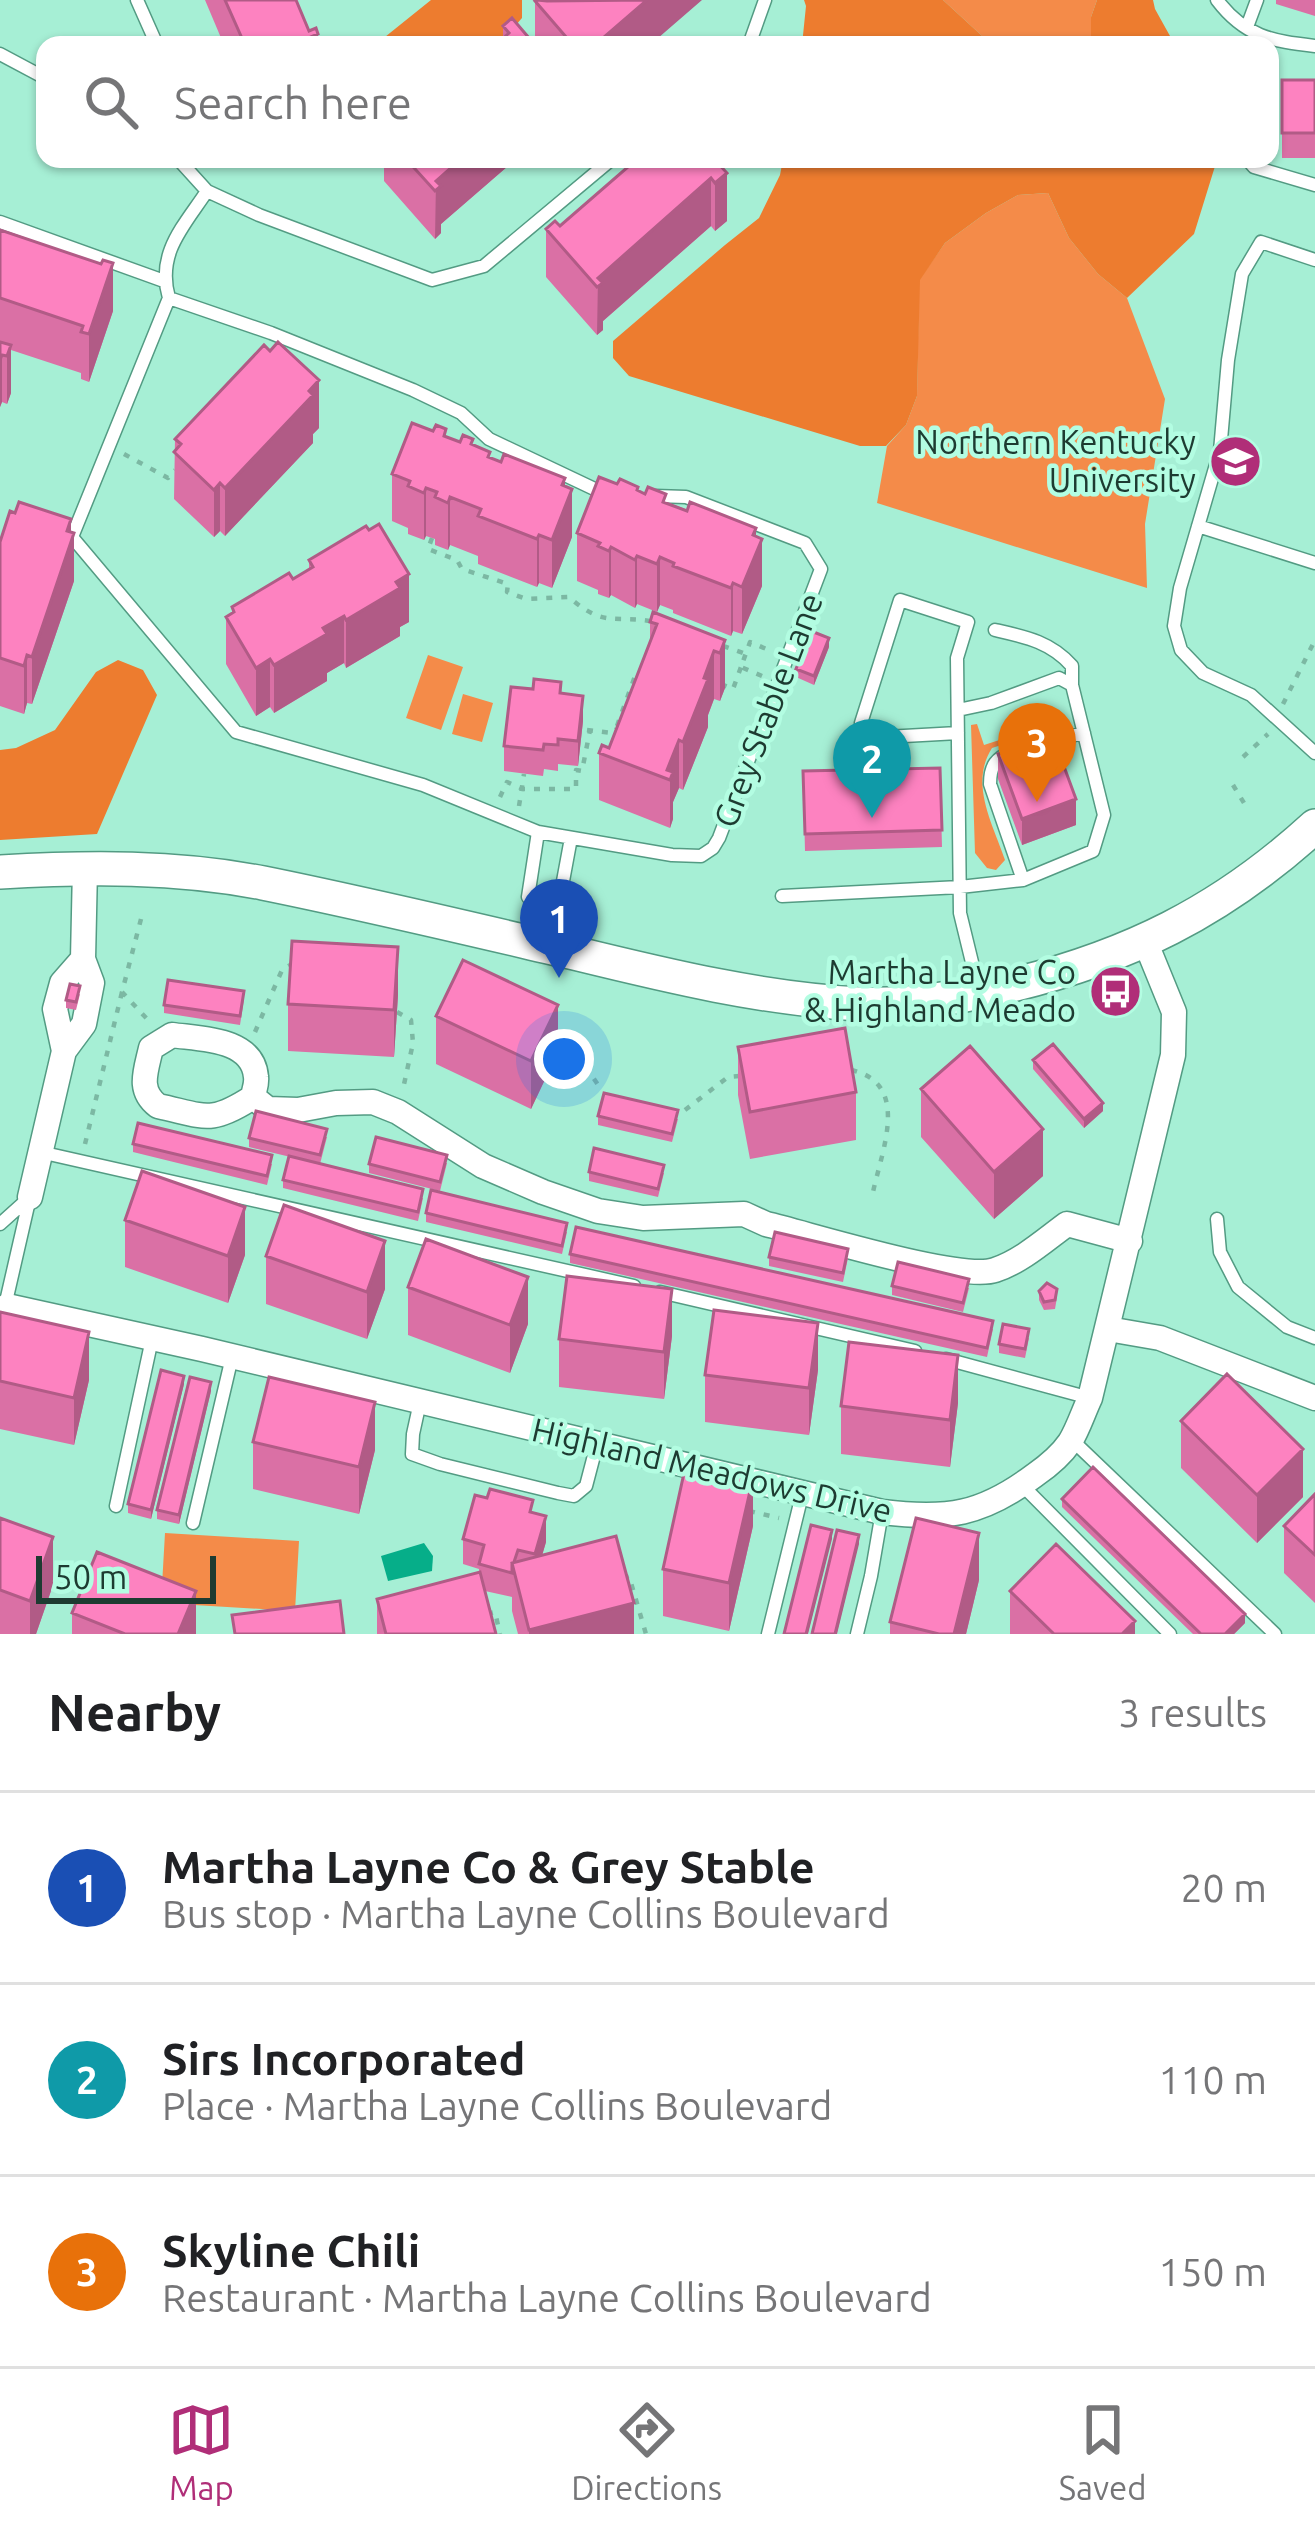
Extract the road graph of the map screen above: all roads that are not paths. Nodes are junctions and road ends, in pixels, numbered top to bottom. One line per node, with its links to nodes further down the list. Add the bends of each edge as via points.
1 (137, 0): 6 (lane)
2 (764, 0): 7 (lane)
3 (1217, 0): 5 (lane)
4 (1257, 0): 5 (lane)
5 (1247, 27): 8 (lane)
6 (153, 36)
7 (752, 36)
8 (1258, 36)
9 (1279, 44): 10 (lane)
10 (1315, 46)
11 (0, 54): 12 (lane)
12 (36, 73)
13 (186, 168): 17 (lane)
14 (601, 168): 17 (lane, via 484,266 432,280)
15 (1260, 168): 16 (lane)
16 (1315, 185)
17 (207, 191): 20 (lane, via 170,247)
18 (0, 222): 20 (lane)
19 (1315, 260): 25 (lane, via 1261,242 1242,274 1220,451)
20 (164, 280): 21 (lane)
21 (169, 298): 22 (lane, via 412,390 461,413 489,439 602,494); 26 (lane)
22 (623, 494)
23 (644, 495): 36 (lane, Grey Stable Lane, via 686,497 805,544 821,569 713,848 672,855)
24 (45, 524): 26 (lane, Grey Stable Lane)
25 (1198, 526): 27 (lane); 33 (lane, via 1174,626 1181,650 1203,673 1251,695)
26 (72, 537): 35 (lane, Grey Stable Lane, via 236,732 423,785)
27 (1315, 562)
28 (995, 630): 29 (lane, via 1061,653 1072,665)
29 (1072, 685): 30 (lane, via 1059,678); 32 (lane)
30 (958, 710): 31 (lane); 31 (lane, via 957,658 968,622 900,600 861,723 868,738)
31 (958, 733): 40 (lane)
32 (1084, 733): 39 (lane, via 1104,815 1093,851); 39 (lane, via 1020,748 990,770)
33 (1315, 753)
34 (1315, 826): 43 (main road, via 1250,881)
35 (538, 832): 36 (lane, Grey Stable Lane); 42 (lane, via 528,897)
36 (571, 838): 42 (lane, via 558,908)
37 (85, 868): 38 (main road); 42 (main road, via 260,883); 46 (street, Highland Meadows Drive, via 83,959 92,983 84,1024 64,1051)
38 (0, 872)
39 (1023, 880): 40 (lane)
40 (960, 887): 41 (lane); 44 (lane)
41 (782, 896)
42 (539, 930): 44 (main road, via 670,976 770,996 882,1004)
43 (1145, 941): 44 (main road); 50 (street, Highland Meadows Drive, via 1175,1029)
44 (980, 992)
45 (253, 1097): 45 (street, via 256,1076 228,1042 172,1035 151,1048 143,1085 158,1106 212,1117); 50 (street, via 268,1109 373,1102 483,1166 598,1211 643,1218 744,1214 956,1271 992,1271 1067,1224)
46 (40, 1151): 47 (street, Highland Meadows Drive); 56 (lane, via 799,1322)
47 (30, 1198): 49 (lane); 51 (lane, Highland Meadows Drive)
48 (1217, 1219): 53 (lane, via 1220,1252 1238,1287 1287,1327)
49 (0, 1223)
50 (1130, 1241): 52 (street, Highland Meadows Drive)
51 (3, 1305): 54 (street, Highland Meadows Drive)
52 (1108, 1329): 56 (street, Highland Meadows Drive); 57 (street, via 1160,1338)
53 (1315, 1338)
54 (152, 1339): 55 (street, Highland Meadows Drive); 63 (lane)
55 (232, 1357): 58 (street, Highland Meadows Drive); 65 (lane)
56 (1090, 1398): 59 (street, Highland Meadows Drive)
57 (1315, 1398)
58 (420, 1401): 60 (street, Highland Meadows Drive); 60 (lane, via 412,1454 558,1493 574,1496 586,1486)
59 (1072, 1440): 61 (street, Highland Meadows Drive); 69 (lane)
60 (597, 1444): 62 (street, Highland Meadows Drive)
61 (1022, 1485): 64 (street, Highland Meadows Drive, via 946,1515); 68 (lane)
62 (802, 1495): 64 (street, Highland Meadows Drive); 66 (lane)
63 (116, 1506)
64 (882, 1512): 67 (lane)
65 (193, 1522)
66 (768, 1634)
67 (857, 1634)
68 (1170, 1634)
69 (1275, 1634)

